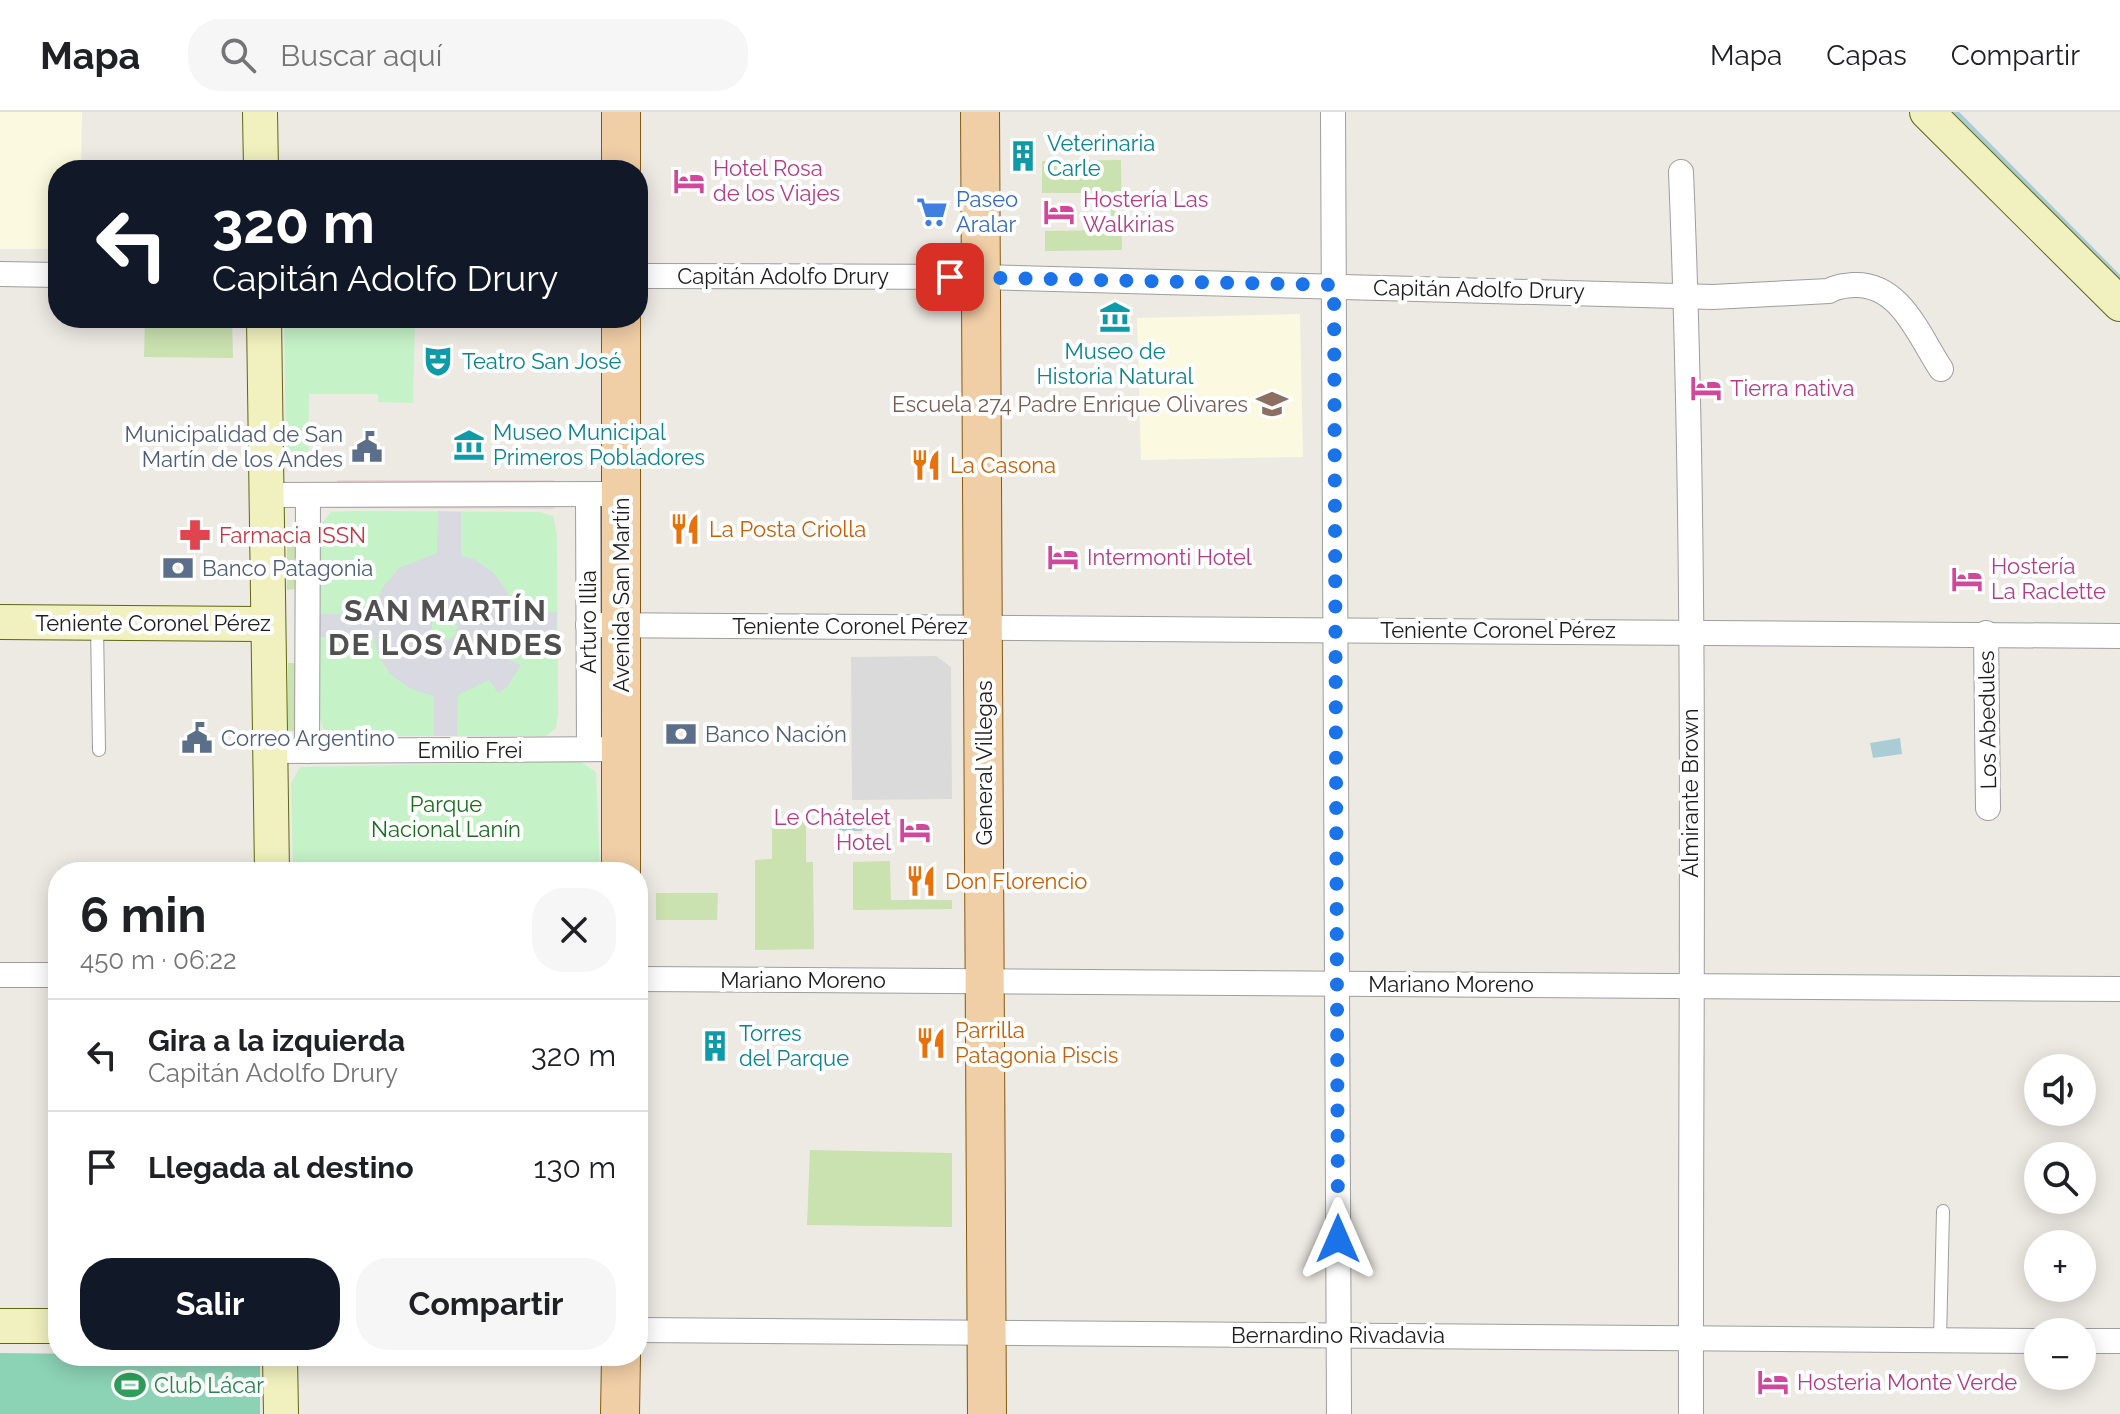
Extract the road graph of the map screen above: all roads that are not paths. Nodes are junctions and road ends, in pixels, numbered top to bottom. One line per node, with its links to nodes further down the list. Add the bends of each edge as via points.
1 (260, 112): 6 (main road)
2 (621, 112): 7 (main road)
3 (980, 112): 12 (main road, General Villegas)
4 (1333, 112): 13 (street)
5 (1927, 112): 15 (main road)
6 (261, 160)
7 (621, 160)
8 (1681, 172): 14 (street, Almirante Brown)
9 (0, 274): 10 (street)
10 (48, 275)
11 (648, 276): 12 (street, Capitán Adolfo Drury)
12 (981, 277): 13 (street, Capitán Adolfo Drury); 27 (main road, General Villegas)
13 (1334, 285): 14 (street, Capitán Adolfo Drury); 28 (street)
14 (1686, 294): 18 (street, Capitán Adolfo Drury, via 1879,288 1899,304); 29 (street, Almirante Brown)
15 (2120, 304)
16 (264, 328): 20 (main road)
17 (620, 328): 19 (main road, Avenida San Martín)
18 (1941, 369)
19 (605, 494): 21 (street); 26 (main road, Avenida San Martín)
20 (266, 495): 21 (street); 25 (main road)
21 (308, 495): 24 (street)
22 (0, 622): 23 (main road, Teniente Coronel Pérez)
23 (97, 623): 25 (main road, Teniente Coronel Pérez); 33 (lane)
24 (306, 623): 25 (street, Teniente Coronel Pérez); 35 (street)
25 (268, 624): 34 (main road)
26 (604, 625): 27 (street, Teniente Coronel Pérez); 32 (main road, Avenida San Martín)
27 (983, 627): 28 (street, Teniente Coronel Pérez); 42 (main road, General Villegas)
28 (1335, 629): 29 (street, Teniente Coronel Pérez); 43 (street)
29 (1689, 631): 30 (street, Teniente Coronel Pérez); 44 (street, Almirante Brown)
30 (1986, 633): 31 (street, Teniente Coronel Pérez); 36 (street, Los Abedules)
31 (2120, 636)
32 (605, 749): 35 (street, Emilio Frei); 38 (main road, Avenida San Martín)
33 (99, 750)
34 (270, 751): 35 (street, Emilio Frei); 37 (main road)
35 (307, 751)
36 (1988, 808)
37 (272, 862)
38 (620, 862)
39 (0, 975): 40 (street)
40 (48, 975)
41 (648, 979): 42 (street, Mariano Moreno)
42 (985, 981): 43 (street, Mariano Moreno); 50 (main road, General Villegas)
43 (1337, 984): 44 (street, Mariano Moreno); 51 (street)
44 (1690, 986): 45 (street, Mariano Moreno); 52 (street, Almirante Brown)
45 (2120, 989)
46 (1943, 1211): 53 (lane)
47 (0, 1326): 48 (main road)
48 (48, 1326)
49 (648, 1330): 50 (street, Bernardino Rivadavia)
50 (987, 1332): 51 (street, Bernardino Rivadavia); 61 (main road, General Villegas)
51 (1339, 1335): 52 (street, Bernardino Rivadavia); 62 (street)
52 (1691, 1338): 53 (street, Bernardino Rivadavia); 63 (street, Almirante Brown)
53 (1940, 1340): 54 (street, Bernardino Rivadavia)
54 (2024, 1341)
55 (2096, 1341): 56 (street)
56 (2120, 1341)
57 (280, 1366): 59 (main road)
58 (621, 1366): 60 (main road)
59 (281, 1414)
60 (620, 1414)
61 (987, 1414)
62 (1339, 1414)
63 (1691, 1414)

